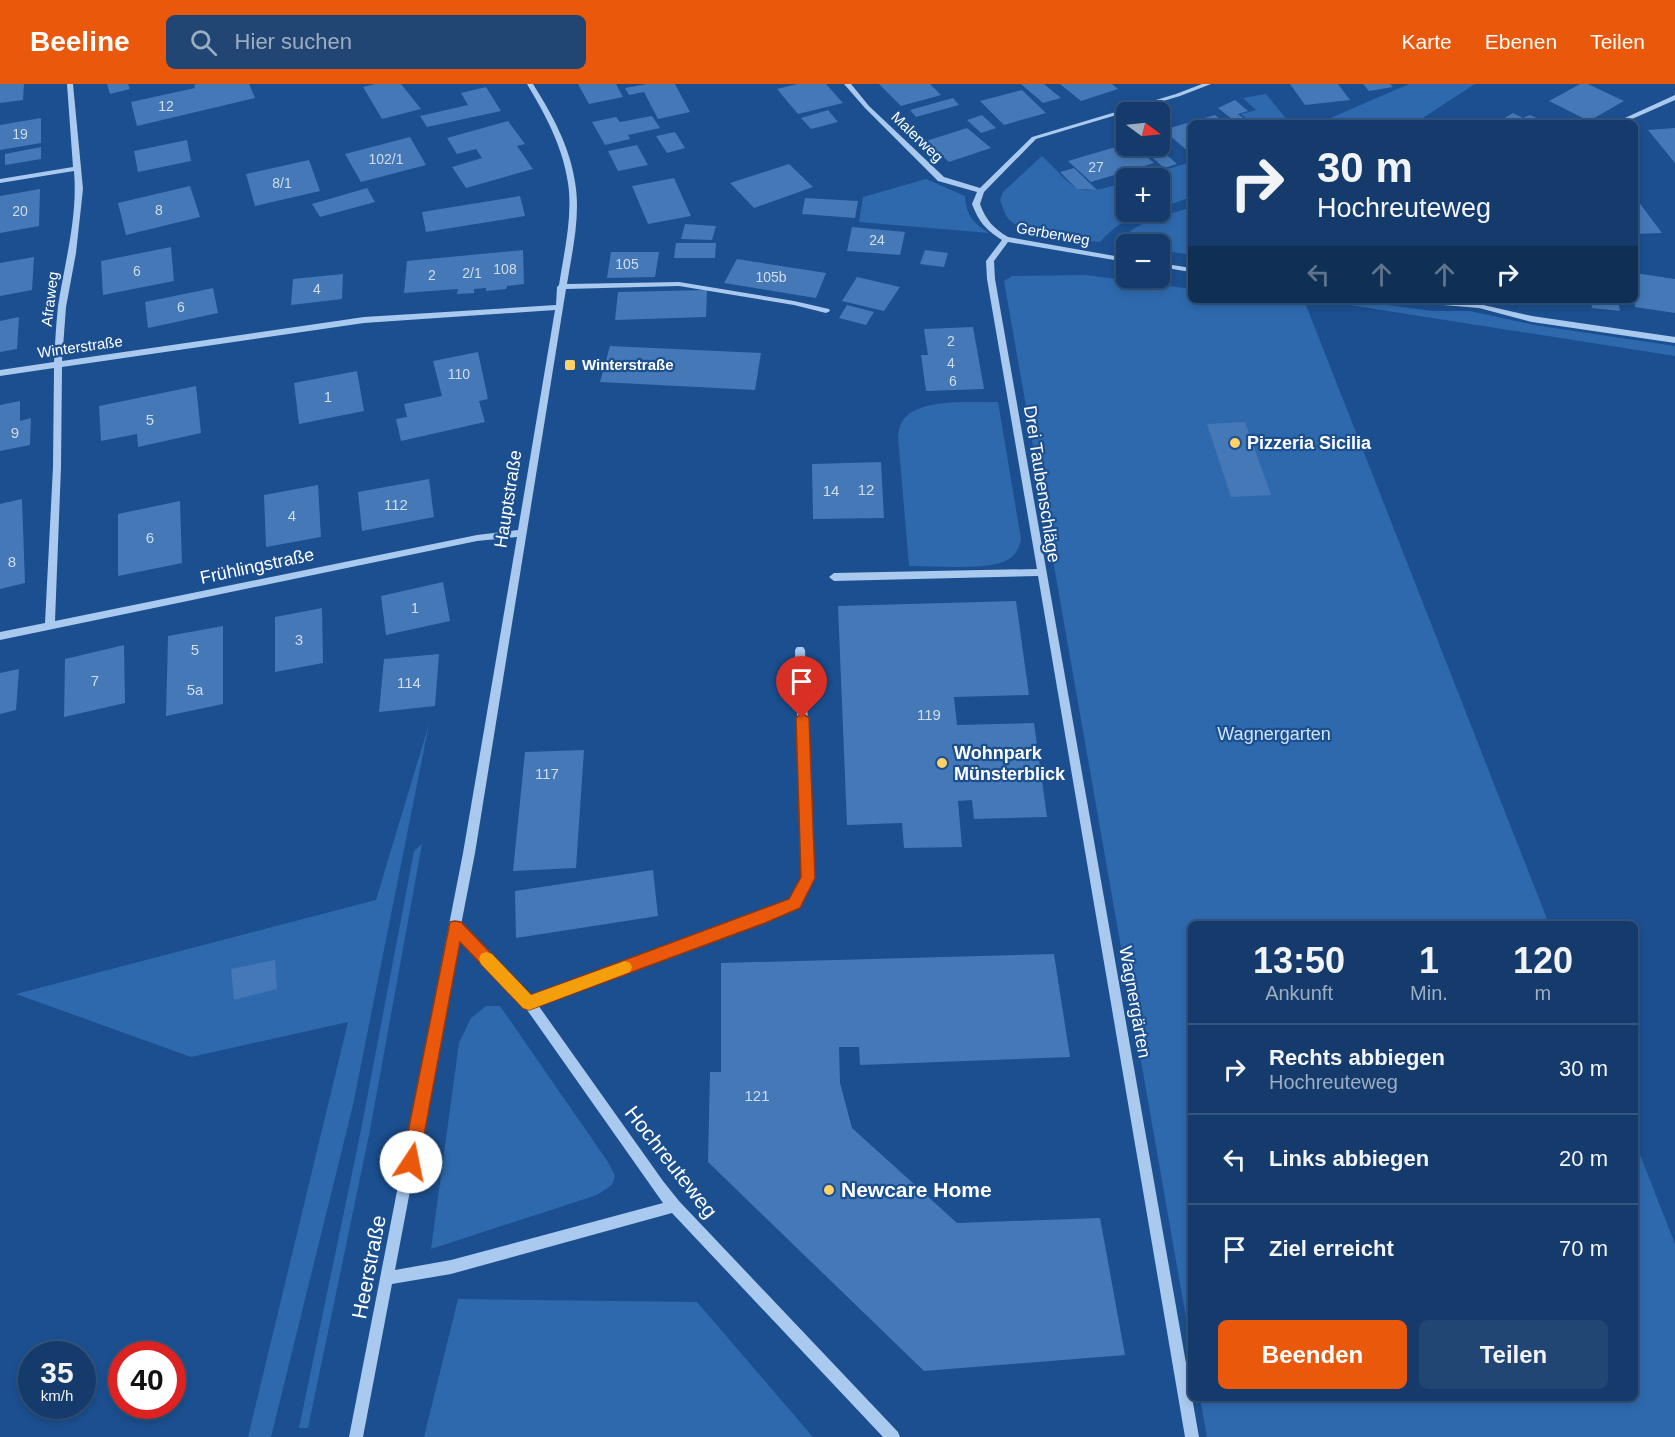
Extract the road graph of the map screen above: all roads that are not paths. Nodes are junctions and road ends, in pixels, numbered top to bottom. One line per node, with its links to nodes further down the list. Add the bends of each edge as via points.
1 (70, 84): 7 (street, Afraweg)
2 (530, 84): 14 (street, Hauptstraße, via 559,139 572,186 571,235)
3 (847, 84): 9 (street, Malerweg, via 941,179)
4 (1208, 84): 9 (street, via 1034,138)
5 (1675, 98): 6 (street)
6 (1624, 120)
7 (78, 168): 8 (street); 19 (street, Afraweg, via 78,200)
8 (0, 181)
9 (981, 191): 10 (street, Gerberweg, via 976,204 981,217 990,229)
10 (1006, 238): 11 (street, Gerberweg); 22 (street, Drei Taubenschläge, via 990,261 991,279)
11 (1116, 258)
12 (1170, 267): 13 (street)
13 (1188, 270)
14 (561, 287): 16 (street, Hauptstraße); 17 (street, via 679,284)
15 (1479, 303): 18 (street, via 1532,319)
16 (558, 307): 19 (street, Winterstraße, via 364,320); 21 (street, Hauptstraße)
17 (826, 311)
18 (1675, 340)
19 (58, 364): 20 (street, Winterstraße); 24 (street, Afraweg)
20 (0, 373)
21 (521, 533): 24 (street, Frühlingstraße, via 477,538); 27 (street, Hauptstraße)
22 (1042, 572): 23 (street, Drei Taubenschläge); 33 (street, Wagnergärten)
23 (834, 577)
24 (50, 626): 25 (street, Frühlingstraße)
25 (0, 636)
26 (800, 650): 28 (street, via 808,878 794,903)
27 (455, 927): 28 (street, Hochreuteweg); 30 (street, Heerstraße)
28 (529, 1003): 29 (street, Hochreuteweg)
29 (674, 1206): 30 (street, via 452,1267); 32 (street, Hochreuteweg)
30 (388, 1278): 31 (street, Heerstraße)
31 (356, 1437)
32 (893, 1437)
33 (1192, 1437)

